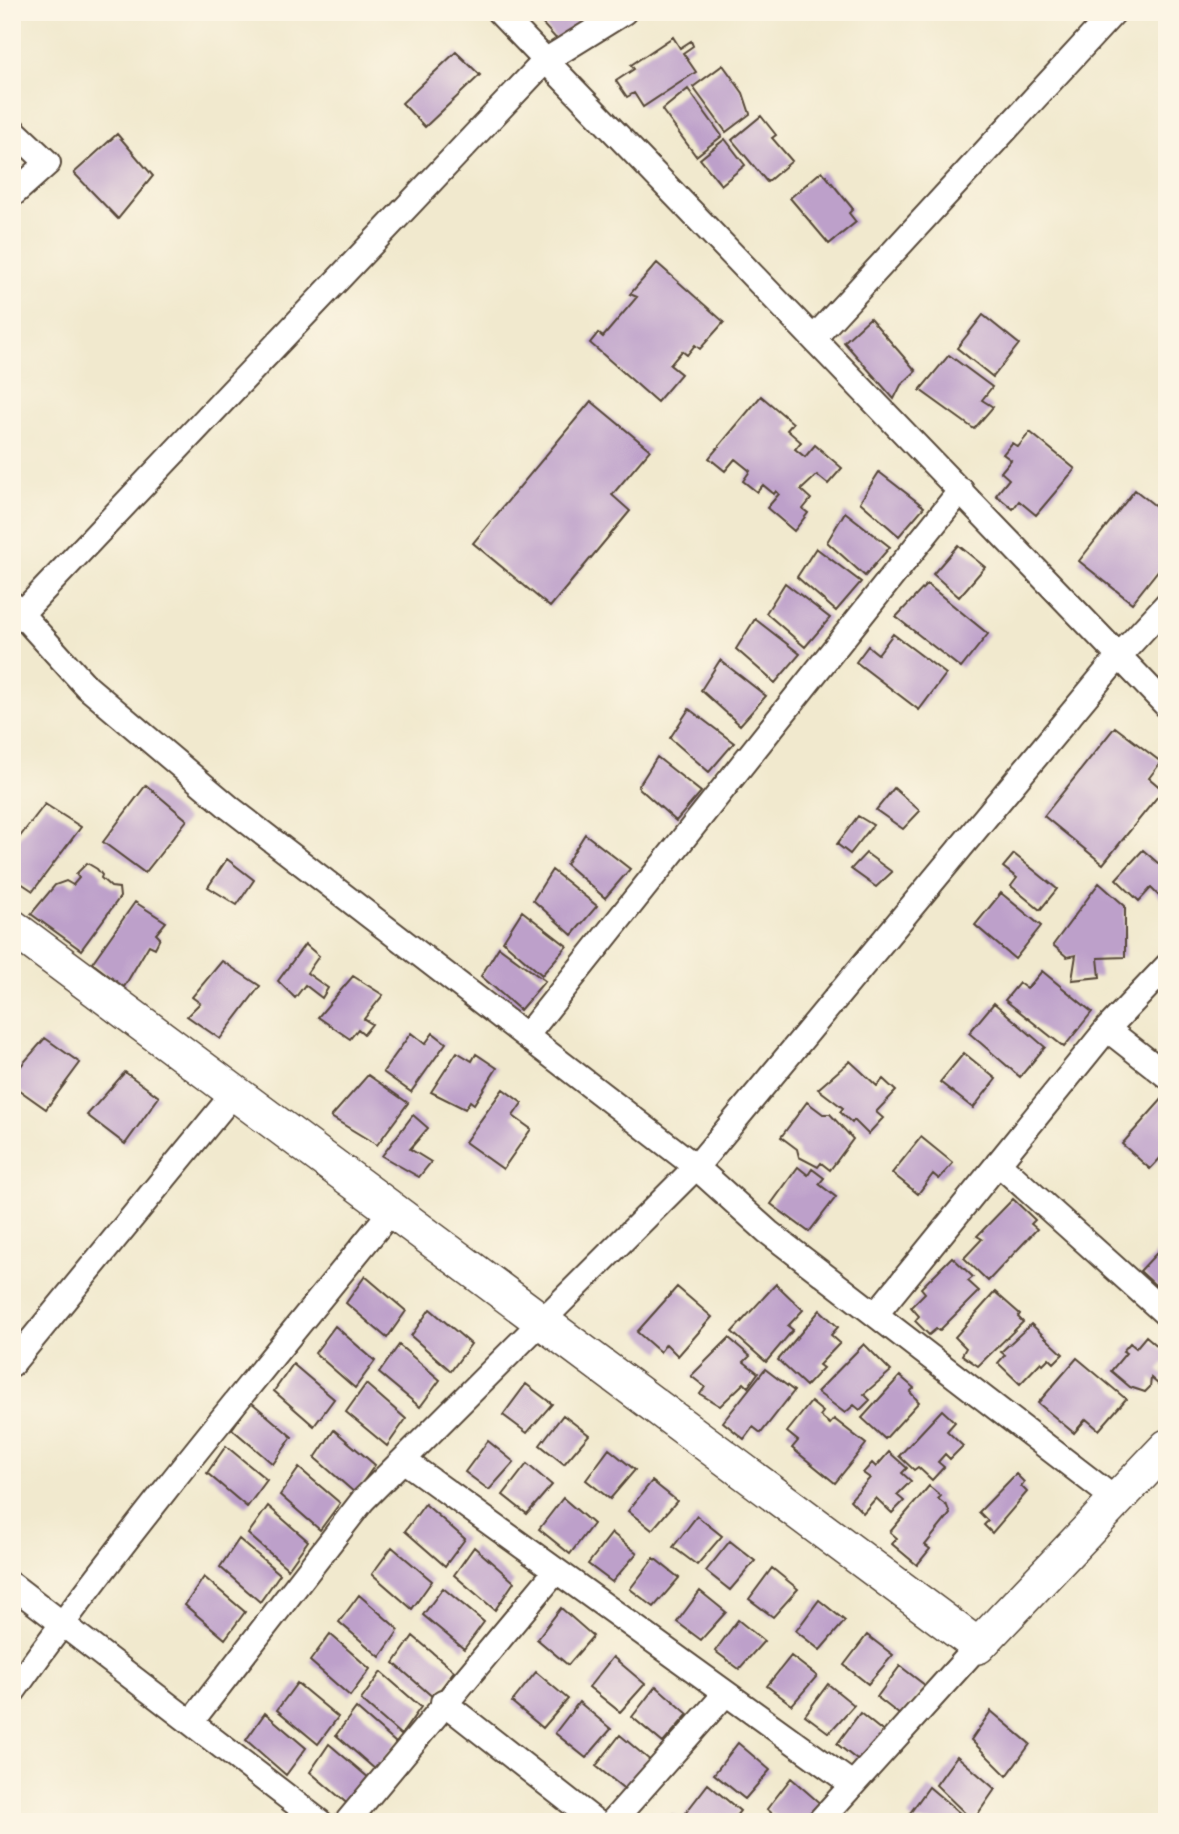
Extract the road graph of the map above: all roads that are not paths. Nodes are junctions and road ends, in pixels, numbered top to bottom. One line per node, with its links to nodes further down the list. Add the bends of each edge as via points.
1 (499, 12): 4 (street)
2 (624, 12): 4 (street)
3 (1114, 12): 7 (street)
4 (545, 61): 7 (street); 10 (street)
5 (12, 129): 6 (street, via 48,163)
6 (12, 195)
7 (814, 338): 8 (street)
8 (961, 490): 11 (street); 16 (street)
9 (1167, 604): 11 (street)
10 (17, 609): 16 (street, via 87,687 219,799)
11 (1120, 655): 12 (street); 20 (street)
12 (1167, 706)
13 (12, 928): 18 (street)
14 (1167, 966): 15 (street)
15 (1107, 1029): 17 (street); 19 (street)
16 (526, 1036): 20 (street)
17 (1167, 1076)
18 (234, 1093): 21 (street); 25 (street)
19 (998, 1163): 22 (street); 23 (street)
20 (696, 1167): 22 (street, via 768,1232); 24 (street)
21 (392, 1210): 24 (street); 31 (street)
22 (876, 1314): 28 (street)
23 (1167, 1315)
24 (543, 1322): 27 (street); 32 (street)
25 (12, 1364)
26 (1167, 1447): 28 (street)
27 (403, 1460): 29 (street); 36 (street, via 363,1500)
28 (1116, 1500): 32 (street)
29 (556, 1571): 34 (street); 35 (street)
30 (12, 1585): 31 (street)
31 (61, 1624): 33 (street); 36 (street)
32 (978, 1646): 37 (street)
33 (12, 1693)
34 (726, 1693): 37 (street); 41 (street)
35 (443, 1702): 39 (street); 40 (street)
36 (191, 1722): 38 (street)
37 (852, 1784): 42 (street)
38 (320, 1822)
39 (346, 1822)
40 (596, 1822)
41 (612, 1822)
42 (819, 1822)

